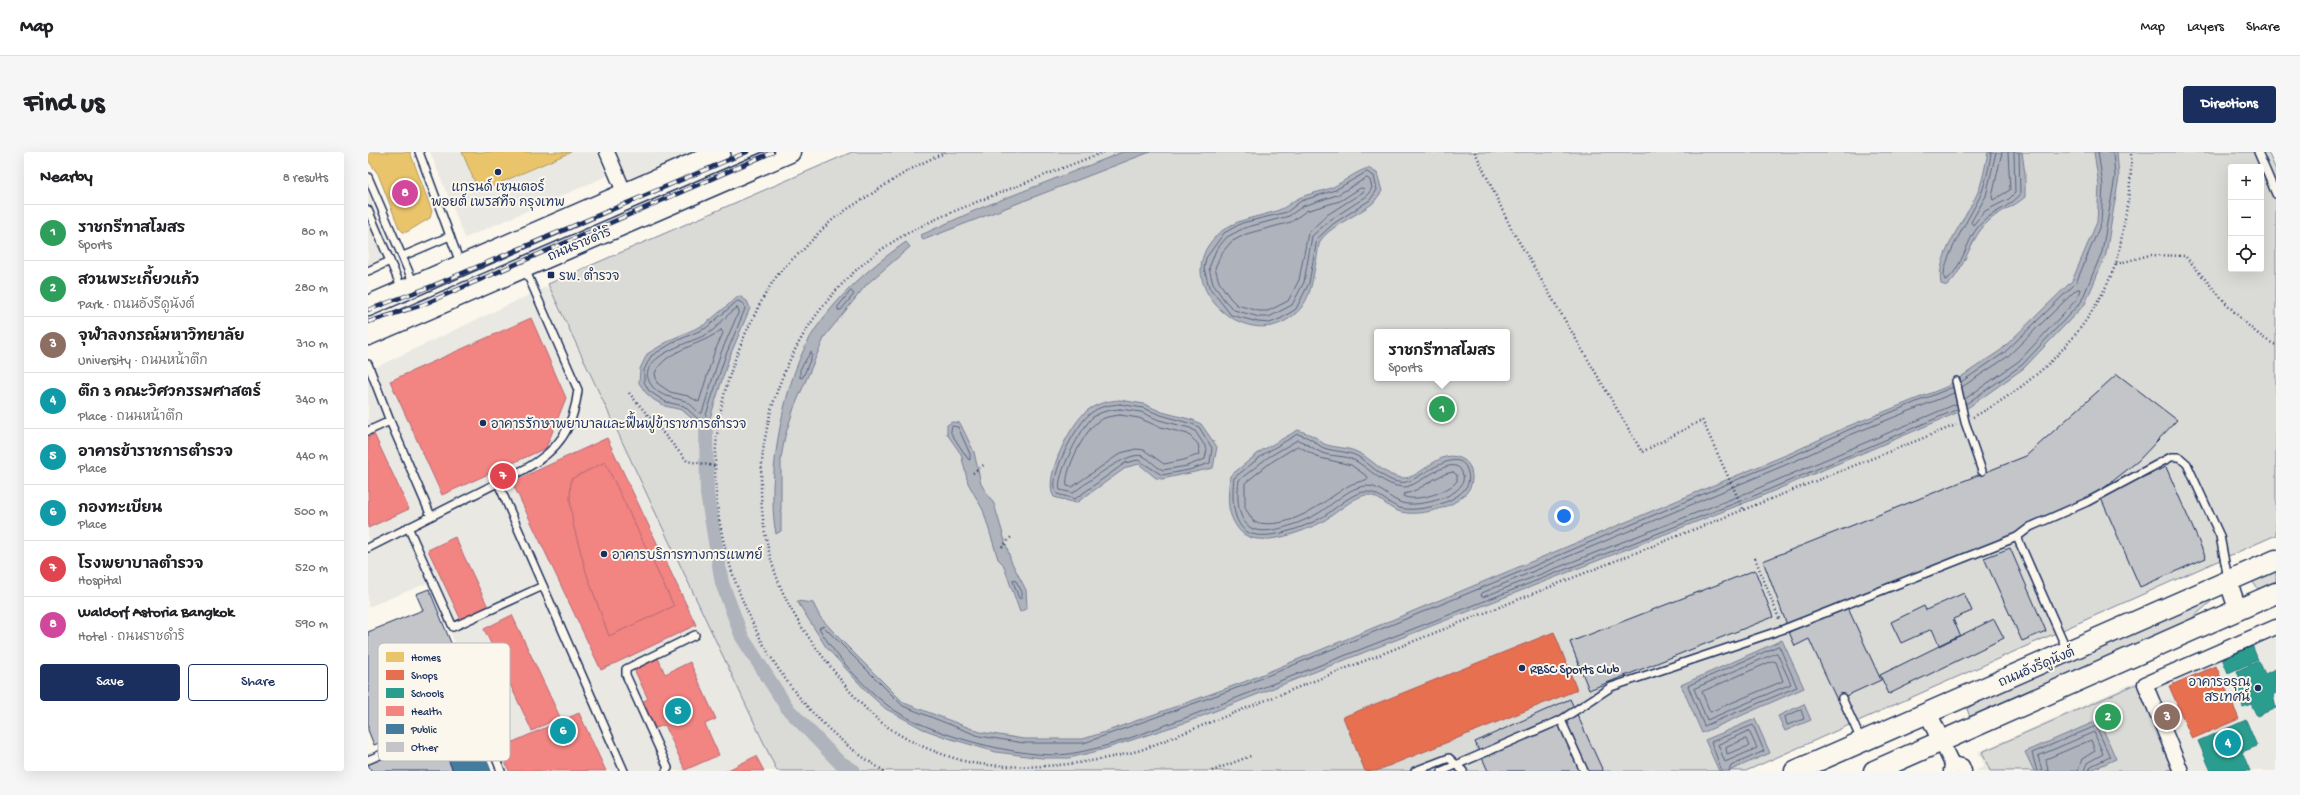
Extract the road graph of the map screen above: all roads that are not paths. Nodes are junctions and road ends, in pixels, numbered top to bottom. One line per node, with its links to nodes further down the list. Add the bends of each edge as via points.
1 (419, 152): 11 (lane)
2 (607, 152): 7 (street)
3 (720, 152): 7 (main road, ถนนราชดำริ)
4 (790, 152): 10 (main road, ถนนราชดำริ)
5 (2258, 152): 8 (lane)
6 (368, 177): 12 (lane)
7 (625, 194): 10 (main road); 14 (main road, ถนนราชดำริ)
8 (2276, 194)
9 (368, 210): 13 (lane)
10 (636, 219): 15 (main road, ถนนราชดำริ)
11 (450, 236): 12 (lane); 14 (lane)
12 (403, 256): 17 (lane)
13 (390, 261): 16 (lane); 17 (lane)
14 (461, 266): 17 (main road, ถนนราชดำริ)
15 (524, 267): 19 (main road, ถนนราชดำริ); 25 (lane, via 578,390 576,412 563,438 544,458)
16 (368, 271)
17 (409, 288): 18 (main road, ถนนราชดำริ)
18 (368, 306)
19 (368, 333)
20 (368, 364): 22 (lane)
21 (1956, 381): 24 (lane, via 1964,418)
22 (390, 421): 23 (lane); 26 (lane)
23 (368, 431)
24 (1982, 471)
25 (498, 483): 26 (lane); 32 (lane)
26 (431, 516): 27 (lane)
27 (408, 528): 29 (lane); 32 (lane, via 453,627)
28 (2017, 537): 31 (lane, via 2030,527 2087,502 2171,457 2179,457 2187,464 2220,536); 37 (lane); 40 (lane, via 1808,622 1611,687)
29 (368, 548)
30 (2276, 560): 31 (main road, ถนนอังรีดูนังต์)
31 (2228, 581): 34 (street); 37 (main road, ถนนอังรีดูนังต์)
32 (543, 586): 50 (lane)
33 (2276, 593): 34 (main road)
34 (2238, 610): 41 (main road)
35 (2276, 627): 48 (street, via 2145,684)
36 (695, 635): 51 (lane, via 626,669 626,675 668,768)
37 (2068, 652): 39 (main road, ถนนอังรีดูนังต์)
38 (1842, 698): 42 (lane)
39 (1928, 713): 41 (street); 42 (main road, ถนนอังรีดูนังต์)
40 (1561, 720): 46 (lane); 55 (lane)
41 (1942, 741): 47 (street); 57 (main road)
42 (1861, 742): 56 (main road, ถนนอังรีดูนังต์)
43 (378, 756): 44 (lane)
44 (368, 760)
45 (497, 761): 49 (lane)
46 (1455, 768): 52 (lane, via 1449,758); 53 (lane); 54 (lane)
47 (1956, 769)
48 (2177, 770)
49 (501, 771)
50 (624, 771)
51 (666, 771)
52 (1415, 771)
53 (1442, 771)
54 (1463, 771)
55 (1584, 771)
56 (1795, 771)
57 (1874, 771)

